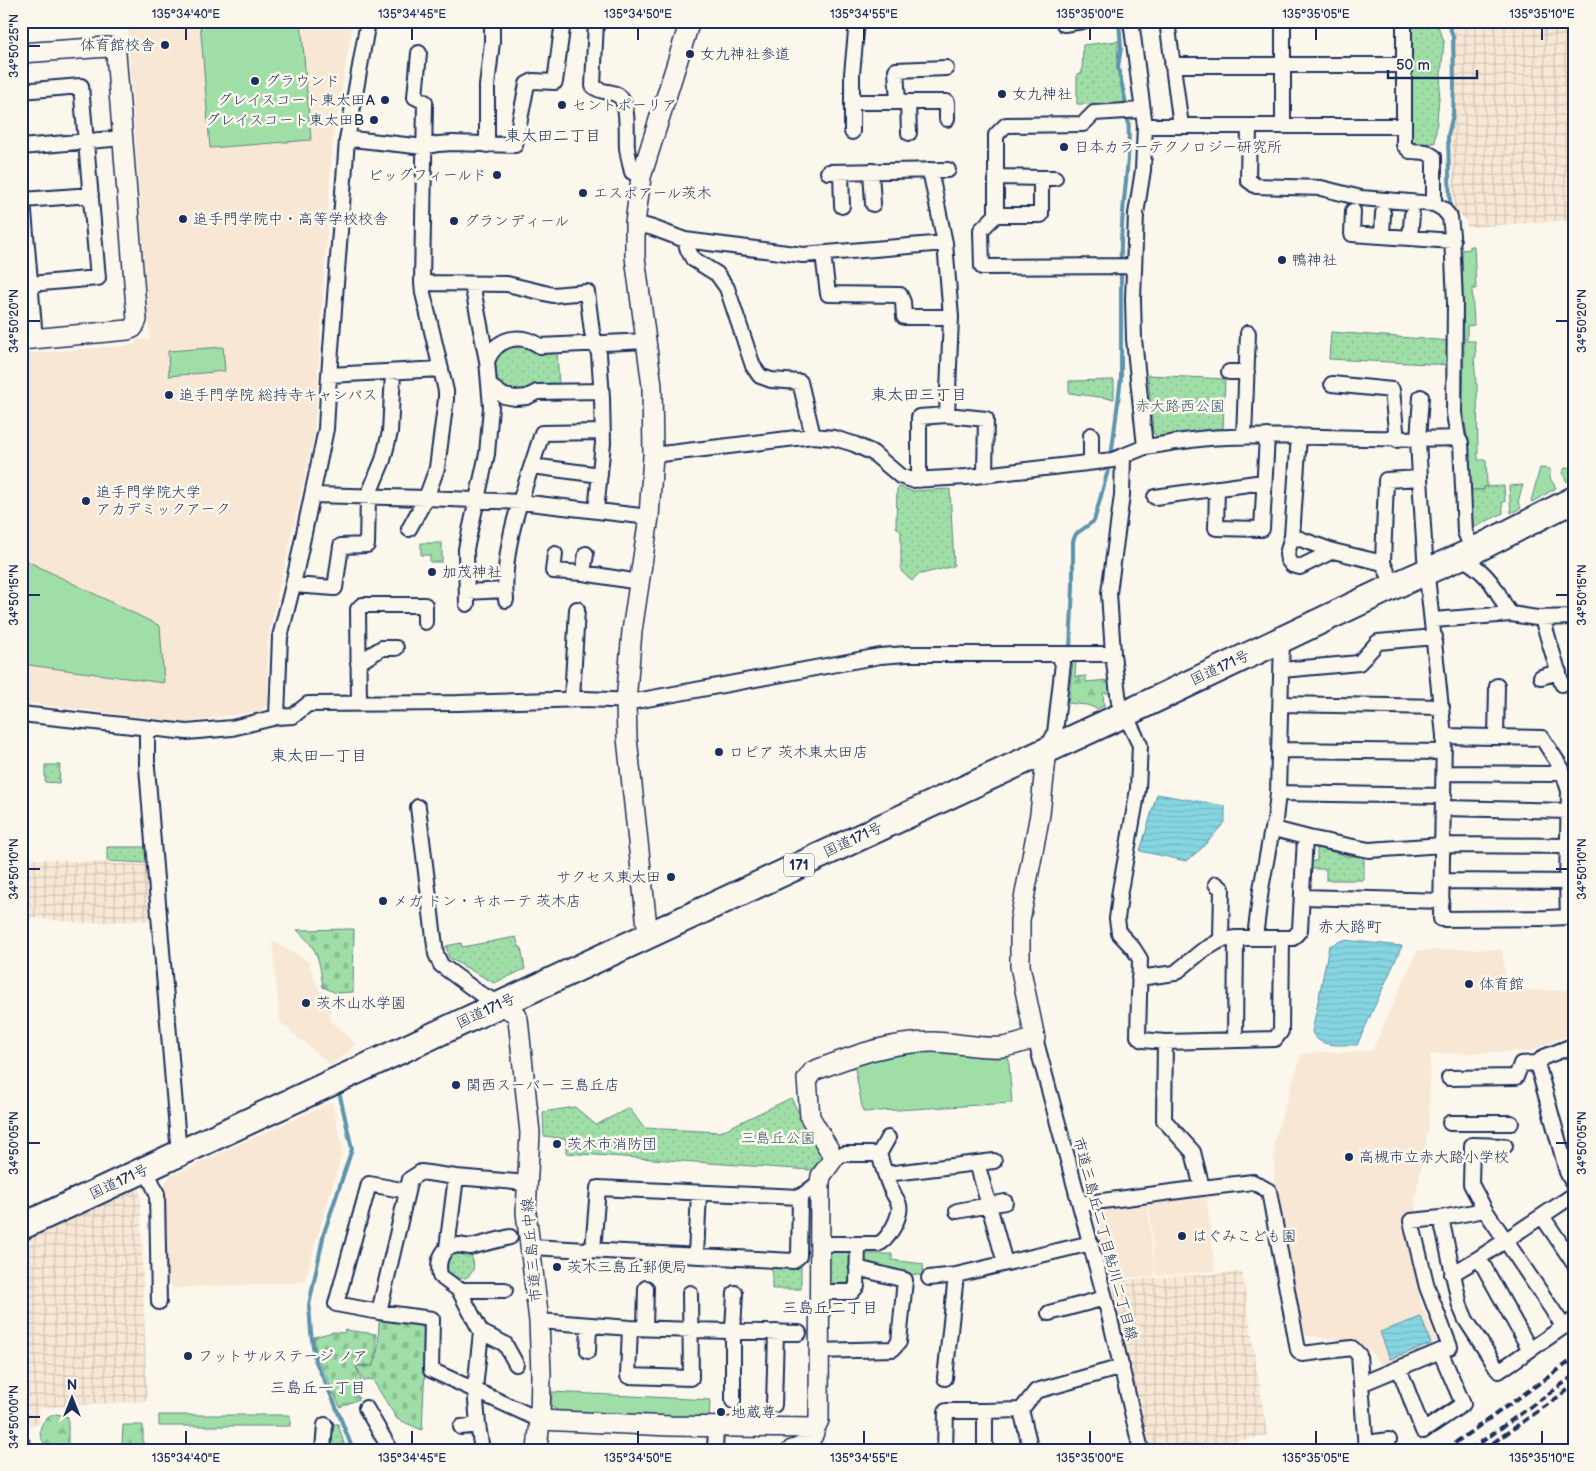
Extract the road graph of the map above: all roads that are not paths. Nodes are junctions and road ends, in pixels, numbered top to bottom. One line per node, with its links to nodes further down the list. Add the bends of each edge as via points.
1 (368, 21): 32 (street)
2 (492, 21): 34 (street)
3 (563, 21): 34 (street, via 555,82 533,81 527,84 515,145)
4 (596, 21): 40 (street, via 594,86 623,100 632,172)
5 (690, 21): 40 (street)
6 (857, 21): 20 (street)
7 (1063, 21): 8 (street, via 1064,24)
8 (1083, 21)
9 (1130, 21): 22 (street)
10 (1167, 21): 15 (street)
11 (1283, 21): 16 (street)
12 (1404, 21): 17 (street)
13 (21, 53): 31 (street, via 113,49 117,55)
14 (419, 53): 36 (street, via 415,96 425,102)
15 (1172, 65): 16 (street); 25 (street)
16 (1283, 65): 17 (street); 27 (street)
17 (1404, 65): 28 (street)
18 (946, 68): 21 (street, via 896,70)
19 (21, 91): 33 (street, via 81,86)
20 (852, 102): 21 (street); 29 (street)
21 (903, 102): 23 (street, via 947,102); 30 (street)
22 (1142, 110): 24 (street); 41 (street, via 1094,112 1083,124 1006,125 996,135)
23 (948, 119)
24 (1145, 126): 25 (street); 60 (street)
25 (1181, 126): 26 (street)
26 (1249, 126): 27 (street); 47 (street, via 1248,180 1256,186 1321,188 1361,198)
27 (1283, 126): 28 (street)
28 (1404, 126): 47 (street, via 1404,146 1410,151 1426,152 1434,157)
29 (852, 132)
30 (909, 133)
31 (123, 138): 33 (street); 66 (street, via 135,326 128,330)
32 (347, 140): 36 (street); 74 (street)
33 (86, 141): 35 (street); 44 (street)
34 (487, 145): 36 (street, via 445,143)
35 (21, 147)
36 (424, 147): 61 (street)
37 (930, 170): 38 (street); 39 (street); 58 (street)
38 (948, 170)
39 (871, 171): 46 (street); 48 (street, via 834,172)
40 (642, 177): 53 (street)
41 (997, 177): 42 (street); 51 (street)
42 (1041, 178): 43 (street); 51 (street, via 1041,215)
43 (1055, 178)
44 (90, 195): 45 (street); 62 (street, via 98,278)
45 (22, 200): 62 (street)
46 (874, 204)
47 (1434, 204): 57 (street, via 1450,217)
48 (842, 206)
49 (1353, 211): 54 (street, via 1352,234)
50 (1383, 213): 54 (street)
51 (996, 215): 60 (street, via 982,230 982,267)
52 (1412, 215): 55 (street)
53 (635, 223): 56 (street); 67 (street, via 635,257)
54 (1382, 236): 55 (street)
55 (1410, 238): 57 (street)
56 (685, 240): 59 (street, via 803,255); 82 (street, via 693,259 717,274 727,288 753,366 760,376 800,382)
57 (1453, 241): 86 (street, via 1456,312 1454,413)
58 (945, 243): 59 (street); 64 (street)
59 (823, 254): 64 (street, via 828,294 900,295 904,317)
60 (1134, 266): 89 (street, via 1134,339)
61 (422, 283): 63 (street); 70 (street)
62 (30, 284): 66 (street)
63 (472, 284): 68 (street, via 507,284 553,295 587,292); 69 (street)
64 (951, 317): 79 (street)
65 (1248, 333): 72 (street)
66 (28, 340)
67 (647, 341): 68 (street); 90 (street)
68 (596, 343): 69 (street, via 540,346 527,339 512,338 495,348); 77 (street)
69 (487, 361): 76 (street)
70 (440, 370): 73 (street); 103 (street, via 446,390 444,418 437,468)
71 (1229, 372): 72 (street)
72 (1246, 372): 83 (street)
73 (393, 373): 74 (street); 101 (street, via 390,432)
74 (329, 375): 100 (street, via 326,429)
75 (1332, 384): 87 (street, via 1392,390)
76 (490, 386): 77 (street, via 504,396 515,398 537,392); 105 (street, via 489,438)
77 (601, 391): 80 (street)
78 (1421, 397): 88 (street)
79 (946, 415): 94 (street, via 986,419); 97 (street, via 918,417)
80 (603, 432): 93 (street, via 542,433); 95 (street)
81 (1091, 434): 92 (street)
82 (813, 436): 90 (street); 97 (street, via 854,444 873,453 900,476)
83 (1244, 436): 84 (street); 89 (street)
84 (1266, 436): 85 (street); 98 (street)
85 (1299, 436): 87 (street); 110 (street)
86 (1458, 438): 88 (street); 114 (street, via 1461,443)
87 (1397, 440): 88 (street)
88 (1418, 440): 96 (street)
89 (1145, 447): 91 (street)
90 (654, 455): 108 (street)
91 (1123, 457): 92 (street); 131 (street, via 1122,495 1109,593)
92 (1091, 462): 94 (street)
93 (532, 466): 95 (street); 106 (street)
94 (985, 474): 97 (street)
95 (600, 475): 107 (street)
96 (1420, 478): 115 (street, via 1386,480); 116 (street)
97 (919, 480)
98 (1263, 482): 99 (street); 99 (street, via 1262,529 1216,528)
99 (1217, 488): 102 (street)
100 (312, 495): 101 (street); 119 (street)
101 (368, 496): 103 (street); 119 (street, via 368,545 341,546 335,588)
102 (1155, 496)
103 (426, 498): 105 (street); 109 (street)
104 (1575, 499): 114 (highway, 国道171号 / 171)
105 (476, 500): 106 (street); 106 (street, via 466,549 467,598 506,595 511,533)
106 (521, 502): 107 (street)
107 (596, 511): 108 (street)
108 (649, 517): 118 (street)
109 (409, 529)
110 (1292, 536): 111 (street); 111 (street, via 1287,557 1294,566 1303,566)
111 (1333, 551): 115 (street)
112 (555, 554): 117 (street, via 553,570)
113 (586, 554): 117 (street)
114 (1466, 554): 116 (highway, 国道171号 / 171); 122 (street, via 1491,582)
115 (1382, 563): 120 (street)
116 (1428, 572): 120 (highway, 国道171号 / 171); 125 (street)
117 (583, 573): 118 (street)
118 (638, 582): 138 (street)
119 (293, 585): 143 (street, via 280,637)
120 (1394, 586): 128 (highway, 国道171号 / 171)
121 (577, 609): 136 (street)
122 (1511, 614): 124 (street); 125 (street)
123 (1575, 617): 124 (street)
124 (1542, 618): 134 (street, via 1561,678)
125 (1433, 620): 127 (street)
126 (425, 622): 132 (street, via 425,605 362,605 358,609)
127 (1435, 637): 133 (street, via 1378,642 1359,663); 140 (street)
128 (1282, 639): 133 (street); 142 (highway, 国道171号 / 171)
129 (396, 648): 132 (street, via 382,648)
130 (1057, 654): 131 (street); 138 (street, via 880,656); 147 (street, via 1063,663 1055,733)
131 (1113, 654): 142 (street, via 1119,702)
132 (358, 663): 137 (street)
133 (1282, 670): 139 (street)
134 (1542, 677)
135 (1497, 686): 146 (street)
136 (572, 699): 137 (street); 138 (street)
137 (359, 702): 143 (street, via 308,704 294,716)
138 (626, 702): 166 (street)
139 (1281, 704): 140 (street); 148 (street)
140 (1442, 707): 145 (street)
141 (21, 714): 144 (street)
142 (1125, 714): 147 (highway, 国道171号 / 171); 171 (street, via 1140,745 1139,781 1117,919 1119,933 1140,960)
143 (277, 717): 144 (street, via 232,728 187,732)
144 (147, 728): 185 (street)
145 (1444, 736): 146 (street); 149 (street)
146 (1496, 737): 150 (street, via 1542,738)
147 (1047, 749): 166 (highway, 国道171号 / 171); 173 (street, via 1040,814 1020,920 1020,966)
148 (1279, 750): 149 (street); 152 (street)
149 (1444, 752): 151 (street)
150 (1562, 769): 151 (street, via 1551,774); 155 (street, via 1570,791)
151 (1444, 773): 153 (street)
152 (1278, 793): 153 (street); 156 (street)
153 (1444, 802): 155 (street); 158 (street)
154 (418, 807): 172 (street, via 439,961 479,993)
155 (1569, 811): 159 (street)
156 (1274, 829): 157 (street); 167 (street, via 1261,889)
157 (1305, 838): 158 (street, via 1369,850); 163 (street)
158 (1443, 845): 159 (street); 160 (street)
159 (1568, 846): 161 (street)
160 (1442, 881): 161 (street); 164 (street)
161 (1567, 882): 165 (street)
162 (1216, 884): 170 (street, via 1222,889)
163 (1302, 897): 164 (street); 169 (street, via 1300,930 1293,938)
164 (1442, 901): 165 (street, via 1441,919)
165 (1571, 915)
166 (648, 936): 172 (highway, 国道171号 / 171)
167 (1256, 937): 168 (street); 169 (street)
168 (1236, 938): 170 (street); 174 (street)
169 (1282, 938): 174 (street, via 1281,1032 1275,1039)
170 (1221, 940): 171 (street, via 1175,973)
171 (1140, 978): 175 (street, via 1138,1036 1143,1040)
172 (500, 1004): 185 (highway, 国道171号 / 171); 195 (street, 市道三島丘中線, via 516,1014 518,1019 530,1133)
173 (1035, 1038): 187 (street, via 1000,1048 912,1043 871,1050 813,1071 807,1079 810,1117); 204 (street, 市道三島丘二丁目鮎川二丁目線)
174 (1235, 1040): 175 (street)
175 (1166, 1042): 197 (street, via 1164,1120 1193,1152)
176 (1575, 1045): 177 (street, via 1544,1056)
177 (1537, 1063): 178 (street, via 1521,1064 1516,1077); 191 (street)
178 (1449, 1078)
179 (1450, 1123): 180 (street)
180 (1476, 1123): 181 (street); 183 (street)
181 (1511, 1123)
182 (888, 1138): 186 (street)
183 (1472, 1145): 184 (street); 205 (street, via 1471,1184)
184 (1505, 1146)
185 (179, 1154): 190 (highway, 国道171号 / 171)
186 (879, 1154): 187 (street, via 844,1154); 192 (street)
187 (834, 1158): 194 (street)
188 (994, 1161): 189 (street)
189 (977, 1163): 192 (street); 203 (street)
190 (146, 1169): 209 (highway, 国道171号 / 171); 233 (street, via 157,1194)
191 (1571, 1172): 196 (street)
192 (886, 1174): 214 (street, via 900,1212 883,1243)
193 (456, 1177): 195 (street); 198 (street, via 421,1172 410,1180); 216 (street)
194 (820, 1182): 201 (street); 213 (street)
195 (527, 1183): 215 (street, 市道三島丘中線, via 526,1212)
196 (1575, 1187)
197 (1202, 1188): 204 (street); 254 (street, via 1253,1182 1269,1191 1298,1350 1302,1354 1352,1348 1359,1356)
198 (408, 1191): 234 (street); 234 (street, via 369,1184 336,1304)
199 (699, 1193): 201 (street); 217 (street, via 598,1188); 218 (street)
200 (1575, 1194): 207 (street)
201 (800, 1197): 218 (street, via 799,1256 793,1261)
202 (1005, 1202): 203 (street)
203 (988, 1204): 206 (street); 220 (street)
204 (1080, 1204): 212 (street, 市道三島丘二丁目鮎川二丁目線)
205 (1485, 1210): 208 (street); 211 (street)
206 (957, 1211)
207 (1542, 1216): 211 (street); 221 (street)
208 (1441, 1218): 223 (street); 249 (street, via 1410,1221 1427,1287 1450,1347)
209 (21, 1227)
210 (510, 1237): 216 (street)
211 (1506, 1241): 219 (street); 237 (street)
212 (1091, 1243): 220 (street); 232 (street, 市道三島丘二丁目鮎川二丁目線)
213 (820, 1244): 214 (street); 230 (street)
214 (858, 1245): 222 (street)
215 (531, 1247): 217 (street); 236 (street, 市道三島丘中線)
216 (447, 1248): 227 (street, via 440,1256 440,1276)
217 (593, 1250): 218 (street)
218 (696, 1255)
219 (1479, 1258): 223 (street); 246 (street)
220 (1005, 1263): 224 (street)
221 (1575, 1265)
222 (857, 1268): 230 (street, via 857,1286 852,1292); 248 (street, via 904,1280 899,1342 893,1349)
223 (1452, 1274): 246 (street, via 1466,1320 1499,1371)
224 (956, 1275): 225 (street); 253 (street)
225 (929, 1278)
226 (646, 1288): 240 (street)
227 (459, 1290): 228 (street); 243 (street)
228 (505, 1290)
229 (735, 1292): 242 (street)
230 (819, 1292): 248 (street)
231 (690, 1293): 241 (street)
232 (1106, 1298): 235 (street); 251 (street, 市道三島丘二丁目鮎川二丁目線)
233 (159, 1302)
234 (379, 1312): 255 (street, via 432,1319 431,1370)
235 (1049, 1313)
236 (539, 1321): 238 (street); 261 (street, 市道三島丘中線)
237 (1569, 1323): 246 (street)
238 (589, 1325): 239 (street); 247 (street)
239 (630, 1328): 240 (street); 241 (street, via 628,1376 691,1378)
240 (645, 1328): 241 (street)
241 (691, 1329): 242 (street)
242 (732, 1330): 244 (street); 256 (street)
243 (481, 1332): 250 (street, via 505,1344); 255 (street)
244 (776, 1332): 245 (street); 257 (street)
245 (799, 1333)
246 (1530, 1350)
247 (588, 1351)
248 (818, 1351): 267 (street, via 819,1420)
249 (1440, 1351): 252 (street); 252 (street, via 1463,1404 1423,1431)
250 (516, 1364)
251 (1122, 1367): 259 (street, via 1036,1391); 282 (street, 市道三島丘二丁目鮎川二丁目線)
252 (1400, 1368): 254 (street)
253 (945, 1378)
254 (1361, 1384): 270 (street)
255 (475, 1389): 261 (street); 263 (street)
256 (733, 1401)
257 (774, 1405)
258 (366, 1408): 274 (street)
259 (1021, 1410): 260 (street); 281 (street)
260 (985, 1411): 279 (street, via 946,1410); 280 (street)
261 (540, 1420): 264 (street); 271 (street, 市道三島丘中線)
262 (324, 1424): 273 (street)
263 (478, 1425): 265 (street); 275 (street)
264 (716, 1426): 266 (street); 276 (street)
265 (461, 1427)
266 (782, 1428): 267 (street); 277 (street)
267 (815, 1428): 278 (street, via 808,1443)
268 (1389, 1440): 270 (street)
269 (21, 1446): 272 (street)
270 (1366, 1446)
271 (537, 1448)
272 (22, 1450)
273 (323, 1450)
274 (387, 1450)
275 (482, 1450)
276 (715, 1450)
277 (781, 1450)
278 (792, 1450)
279 (945, 1450)
280 (985, 1450)
281 (1031, 1450)
282 (1141, 1450)

